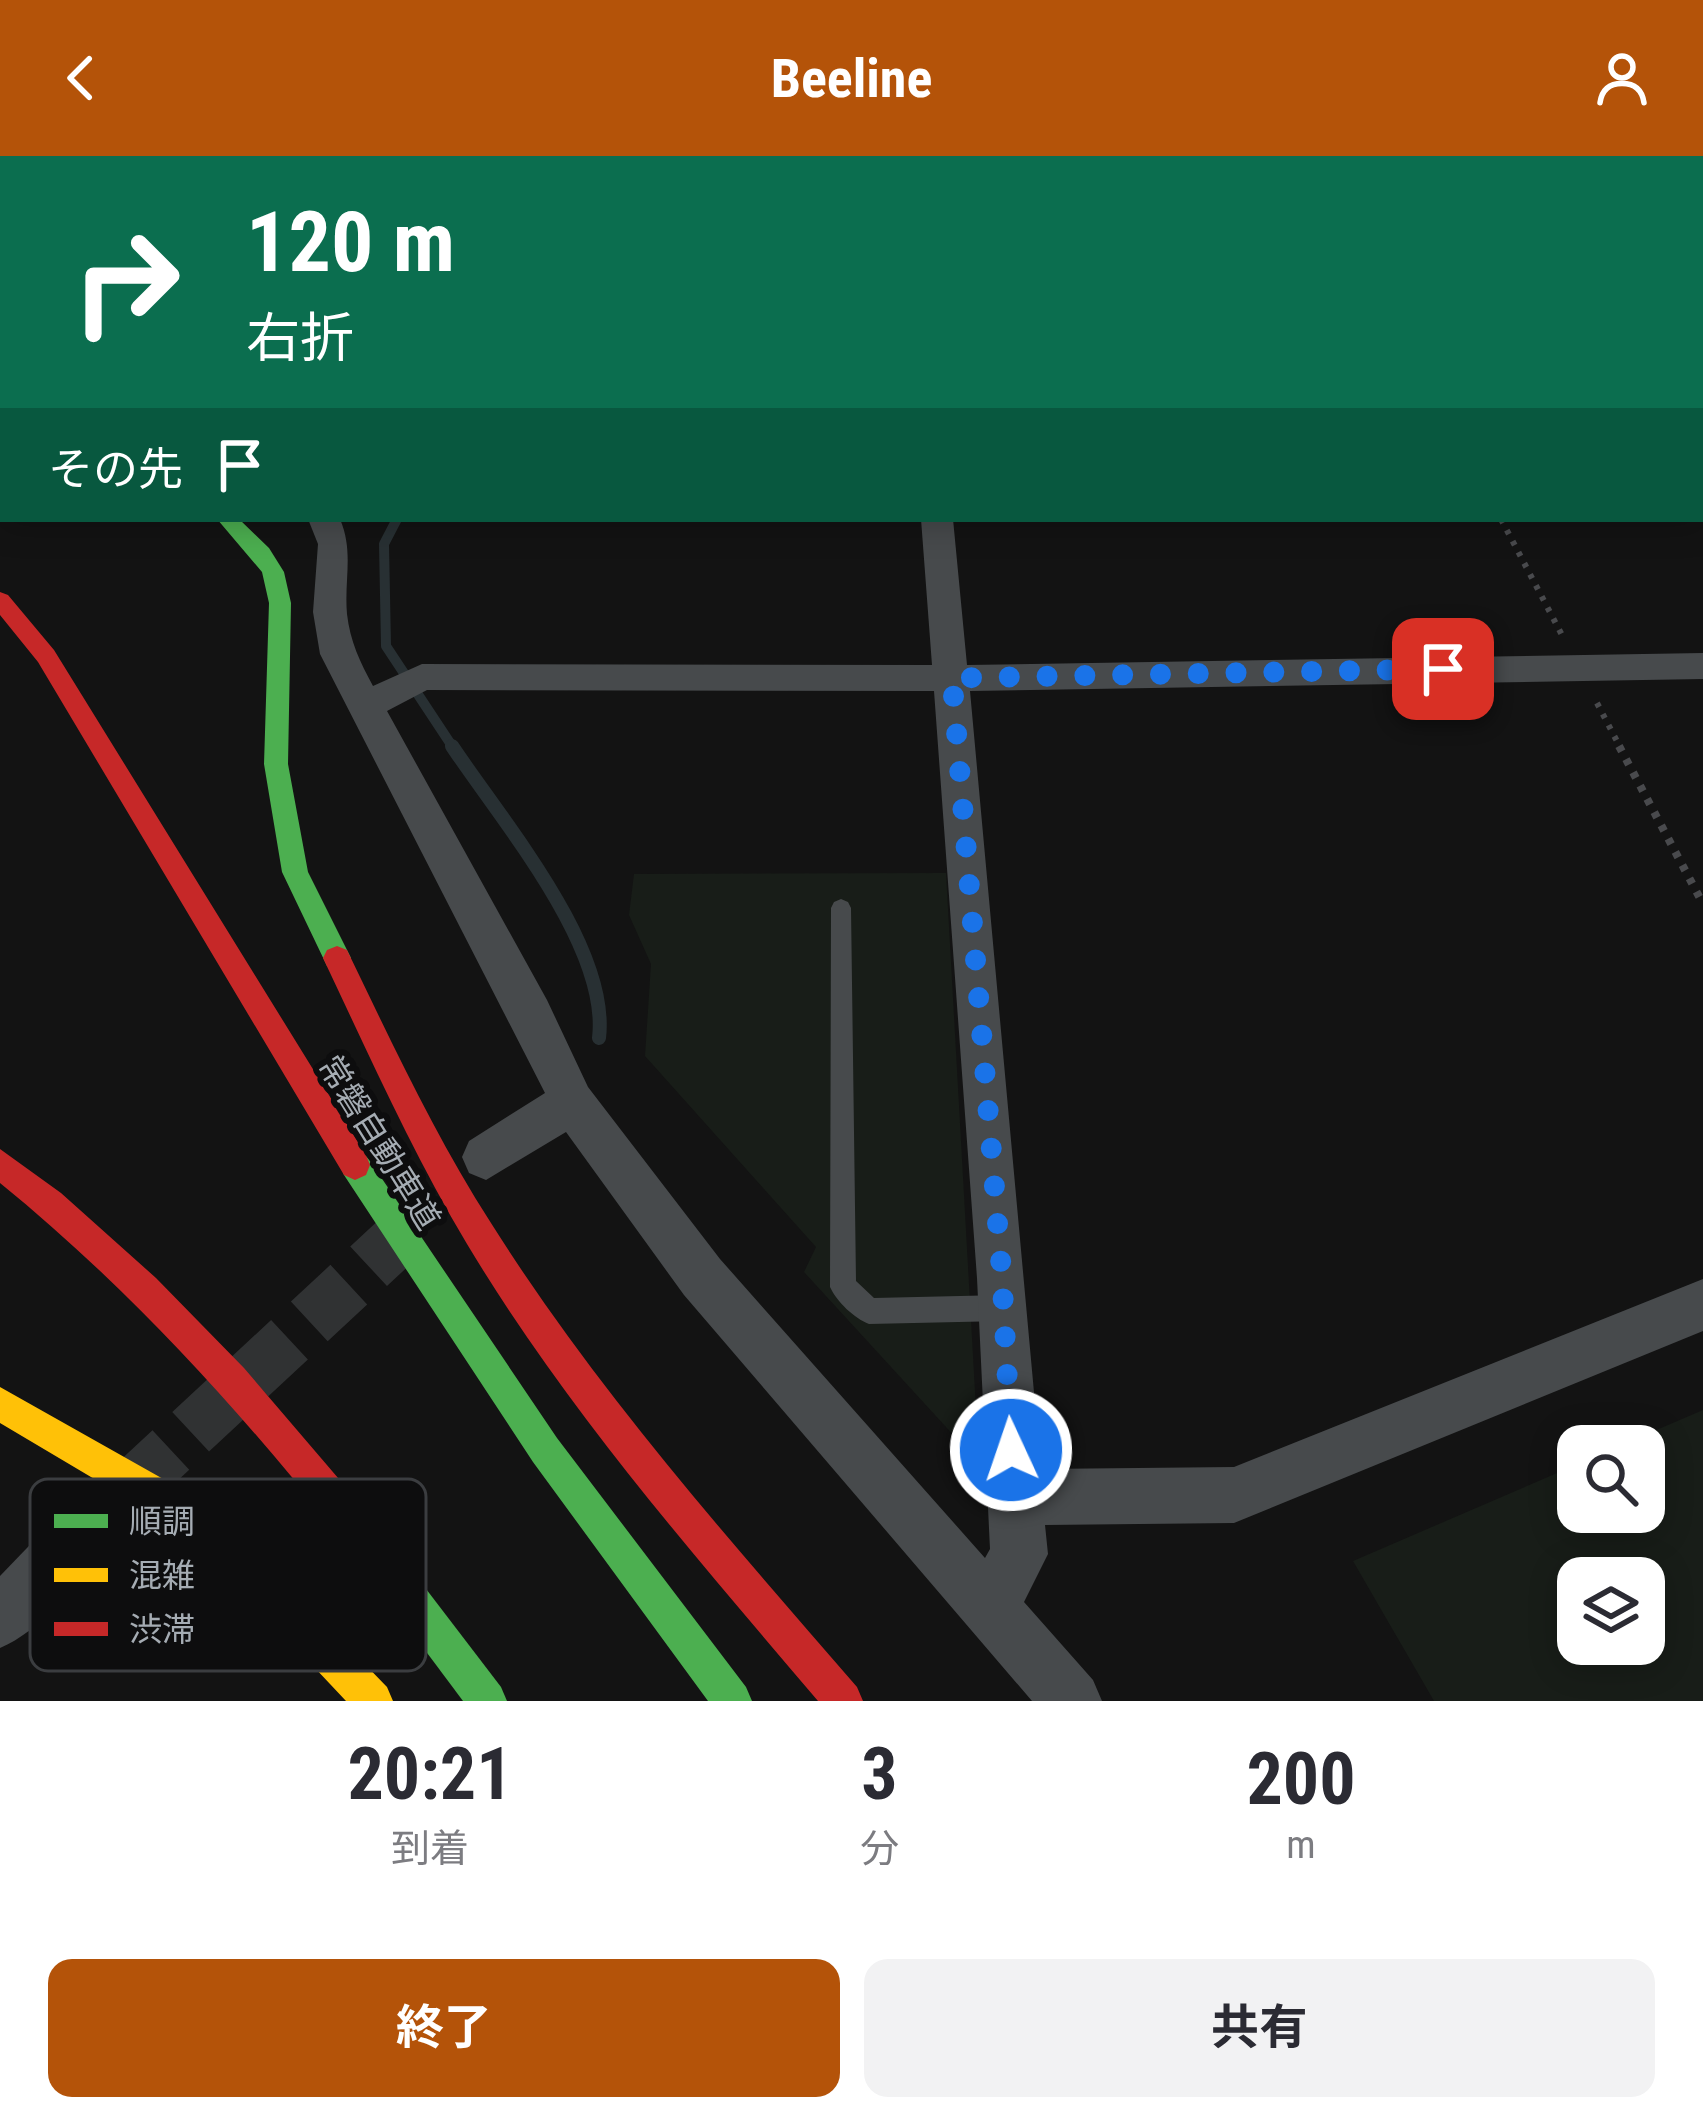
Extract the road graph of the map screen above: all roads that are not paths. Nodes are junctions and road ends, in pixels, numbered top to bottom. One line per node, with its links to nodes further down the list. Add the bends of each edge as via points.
1 (229, 522): 26 (highway, via 262,553 280,603 276,764 296,872 437,1163 528,1307 688,1520)
2 (938, 522): 6 (street)
3 (337, 527): 7 (street, via 330,612 338,654)
4 (0, 600): 25 (highway, 常磐自動車道, via 46,656 405,1249 640,1586)
5 (1703, 665): 6 (street)
6 (952, 678): 7 (street, via 422,676); 13 (street)
7 (368, 704): 9 (street)
8 (841, 908): 13 (lane, via 843,1287 869,1311)
9 (572, 1102): 10 (street); 19 (street, via 702,1277)
10 (487, 1157)
11 (0, 1164): 16 (highway, via 161,1299)
12 (1703, 1305): 17 (street, via 1234,1495)
13 (1004, 1308): 17 (street)
14 (0, 1403): 15 (highway)
15 (129, 1479)
16 (317, 1479)
17 (1014, 1497): 19 (street, via 1018,1554)
18 (30, 1587): 20 (street)
19 (989, 1608): 27 (street)
20 (0, 1619)
21 (426, 1621): 24 (highway)
22 (345, 1671): 23 (highway)
23 (373, 1701)
24 (487, 1701)
25 (732, 1701)
26 (843, 1701)
27 (1072, 1701)

